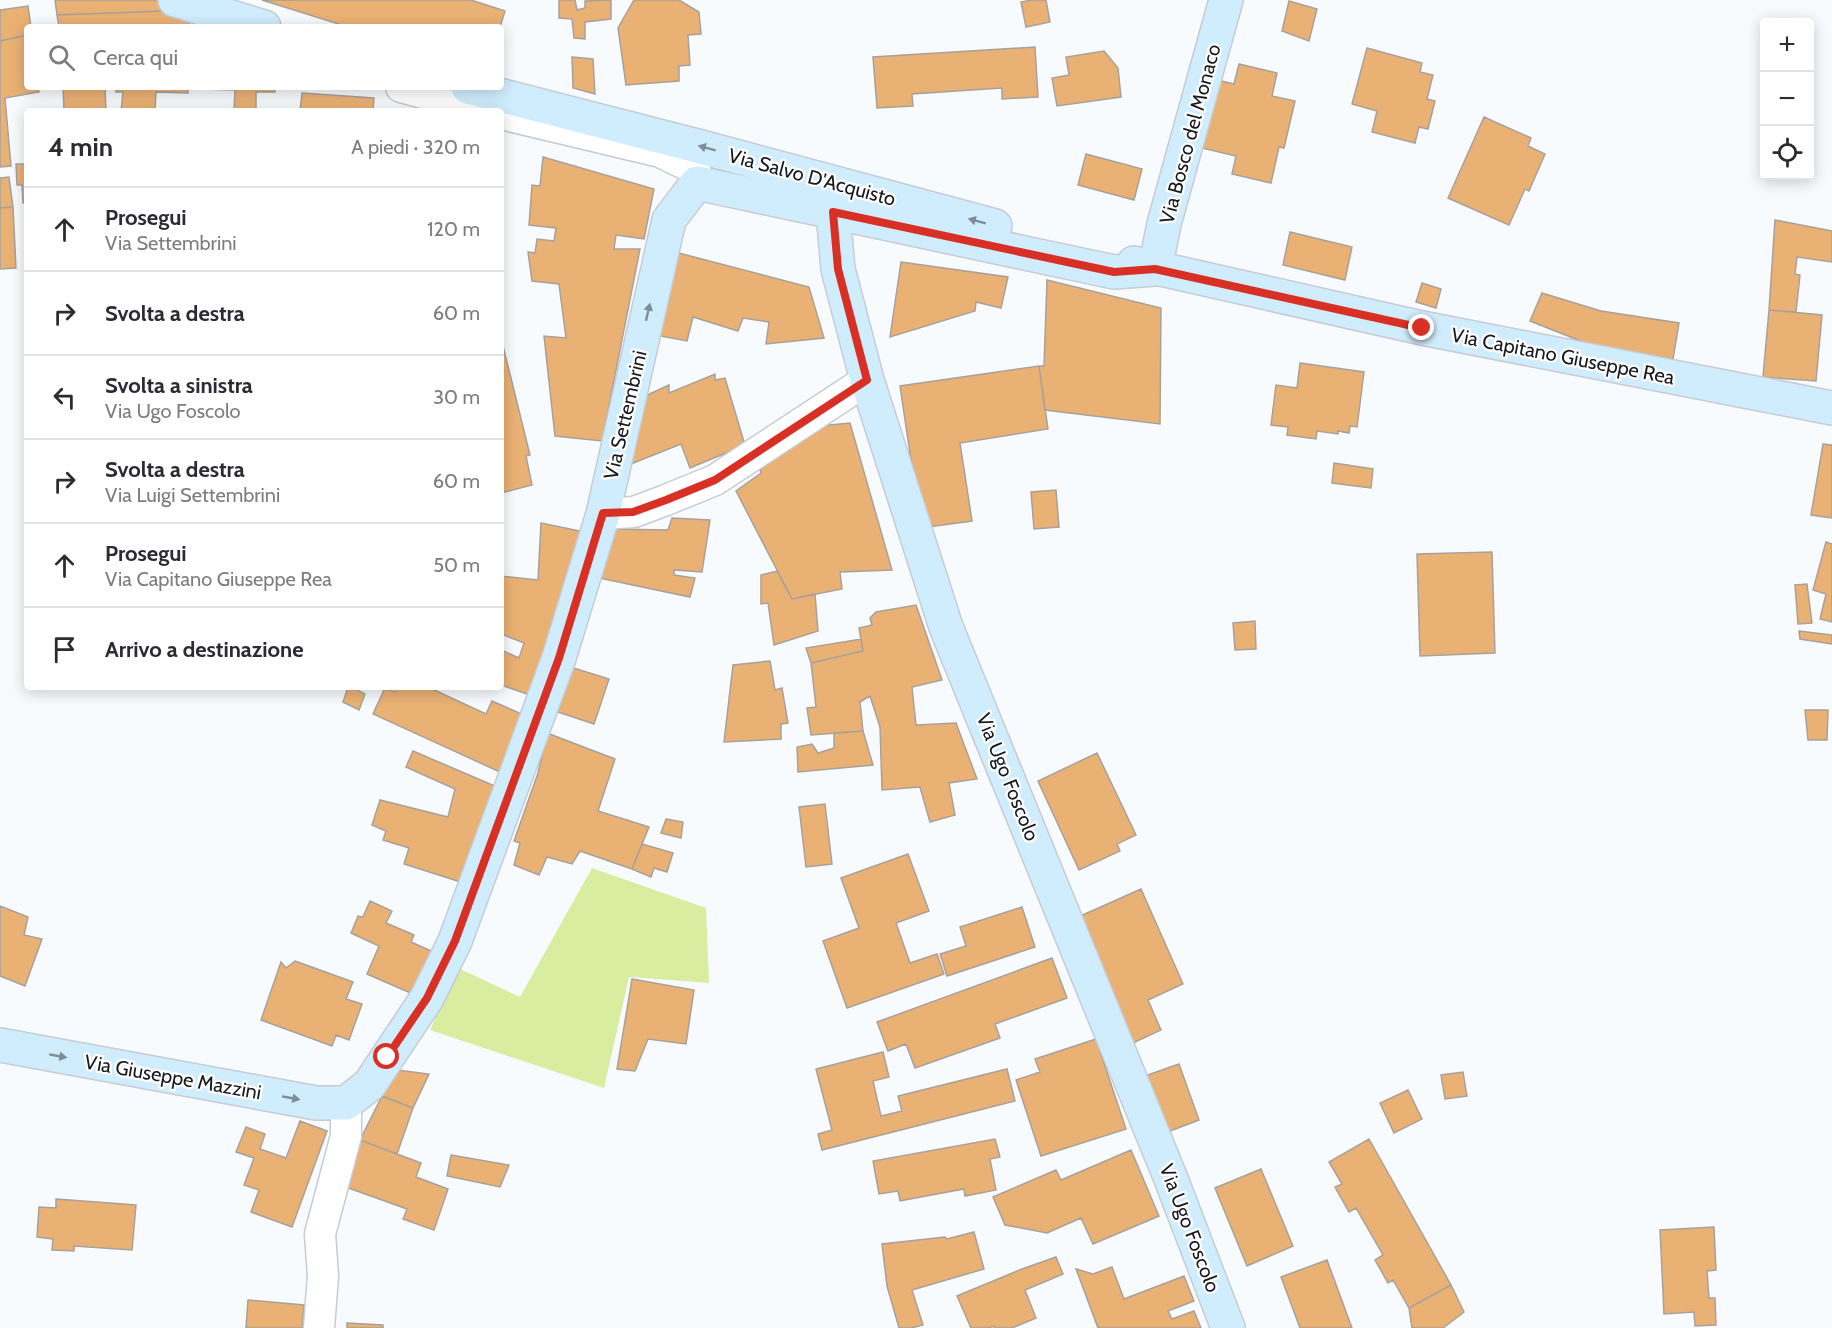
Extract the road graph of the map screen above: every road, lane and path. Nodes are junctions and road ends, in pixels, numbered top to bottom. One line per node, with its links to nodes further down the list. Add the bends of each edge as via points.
1 (175, 0): 3 (street)
2 (1226, 0): 10 (street, Via Bosco del Monaco)
3 (254, 24)
4 (412, 90): 6 (street)
5 (480, 90): 10 (street, Via Salvo D'Acquisto, one-way to 5)
6 (479, 108)
7 (504, 115): 8 (street, via 660,152 695,170)
8 (697, 183): 9 (street); 13 (street, Via Settembrini, one-way to 8, via 669,220)
9 (833, 212): 10 (street, via 1114,272); 11 (street, Via Ugo Foscolo, via 838,269)
10 (1155, 269): 12 (street, Via Capitano Giuseppe Rea, via 1422,328)
11 (867, 380): 13 (street, via 715,480 633,512); 17 (street, Via Ugo Foscolo, via 946,627)
12 (1832, 408)
13 (603, 513): 15 (street, Via Settembrini, via 559,658 455,941 427,998 369,1085)
14 (0, 1045): 15 (street, Via Giuseppe Mazzini, one-way to 15, via 316,1103)
15 (346, 1104): 16 (street, via 346,1136 320,1234 323,1276)
16 (318, 1328)
17 (1228, 1328)

